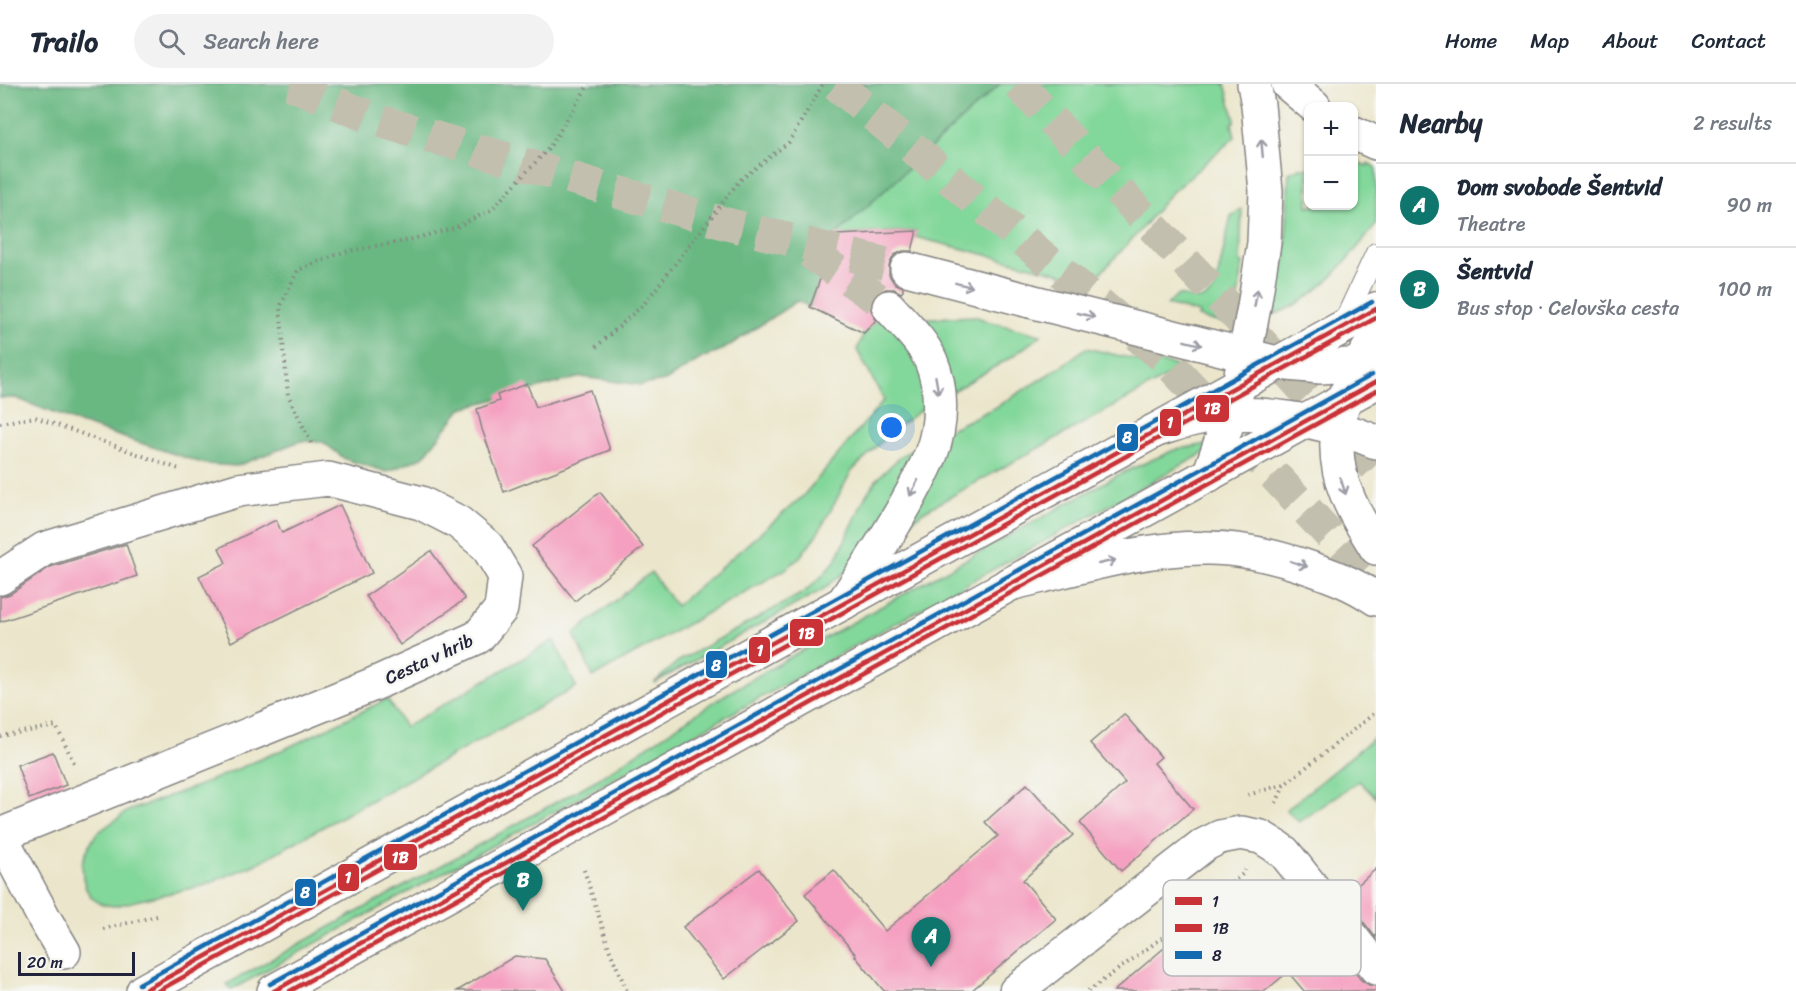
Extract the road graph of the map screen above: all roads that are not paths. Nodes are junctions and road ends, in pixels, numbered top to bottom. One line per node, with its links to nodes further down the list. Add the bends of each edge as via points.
1 (1287, 84): 3 (main road)
2 (1256, 94): 13 (main road, one-way to 2, via 1262,261 1266,191)
3 (1309, 102)
4 (1358, 135): 5 (main road)
5 (1376, 143)
6 (1376, 253): 10 (lane)
7 (908, 269): 13 (main road, one-way to 13, bridge, via 1142,329)
8 (889, 307): 25 (main road, one-way to 25, via 919,340 931,360 940,404 937,434 931,454 891,532)
9 (1376, 309): 10 (main road)
10 (1341, 328): 12 (main road)
11 (1376, 338): 14 (main road)
12 (1277, 363): 13 (main road); 14 (main road)
13 (1242, 370): 16 (main road); 18 (main road)
14 (1370, 370): 15 (main road)
15 (1341, 414): 17 (main road); 19 (main road); 21 (main road, one-way to 21, via 1336,453 1341,480)
16 (1230, 416): 17 (main road); 18 (main road, via 1196,418); 20 (main road)
17 (1307, 421): 20 (main road)
18 (1154, 432): 25 (main road)
19 (1376, 442)
20 (1209, 475): 23 (main road)
21 (1376, 548)
22 (0, 578): 26 (main road, Cesta v hrib, via 44,549 238,490 328,479 421,503 458,522 487,546 505,576 501,609 478,637 374,684)
23 (1009, 584): 24 (main road, one-way to 24, via 1156,551 1204,548 1293,562 1340,579); 32 (main road)
24 (1376, 599)
25 (843, 603): 31 (main road)
26 (0, 835): 29 (main road)
27 (1306, 880): 33 (main road, via 1284,852 1261,837 1240,833 1220,837 1204,845)
28 (1361, 949): 30 (main road)
29 (64, 951)
30 (1376, 968)
31 (143, 991)
32 (274, 991)
33 (1016, 991)

